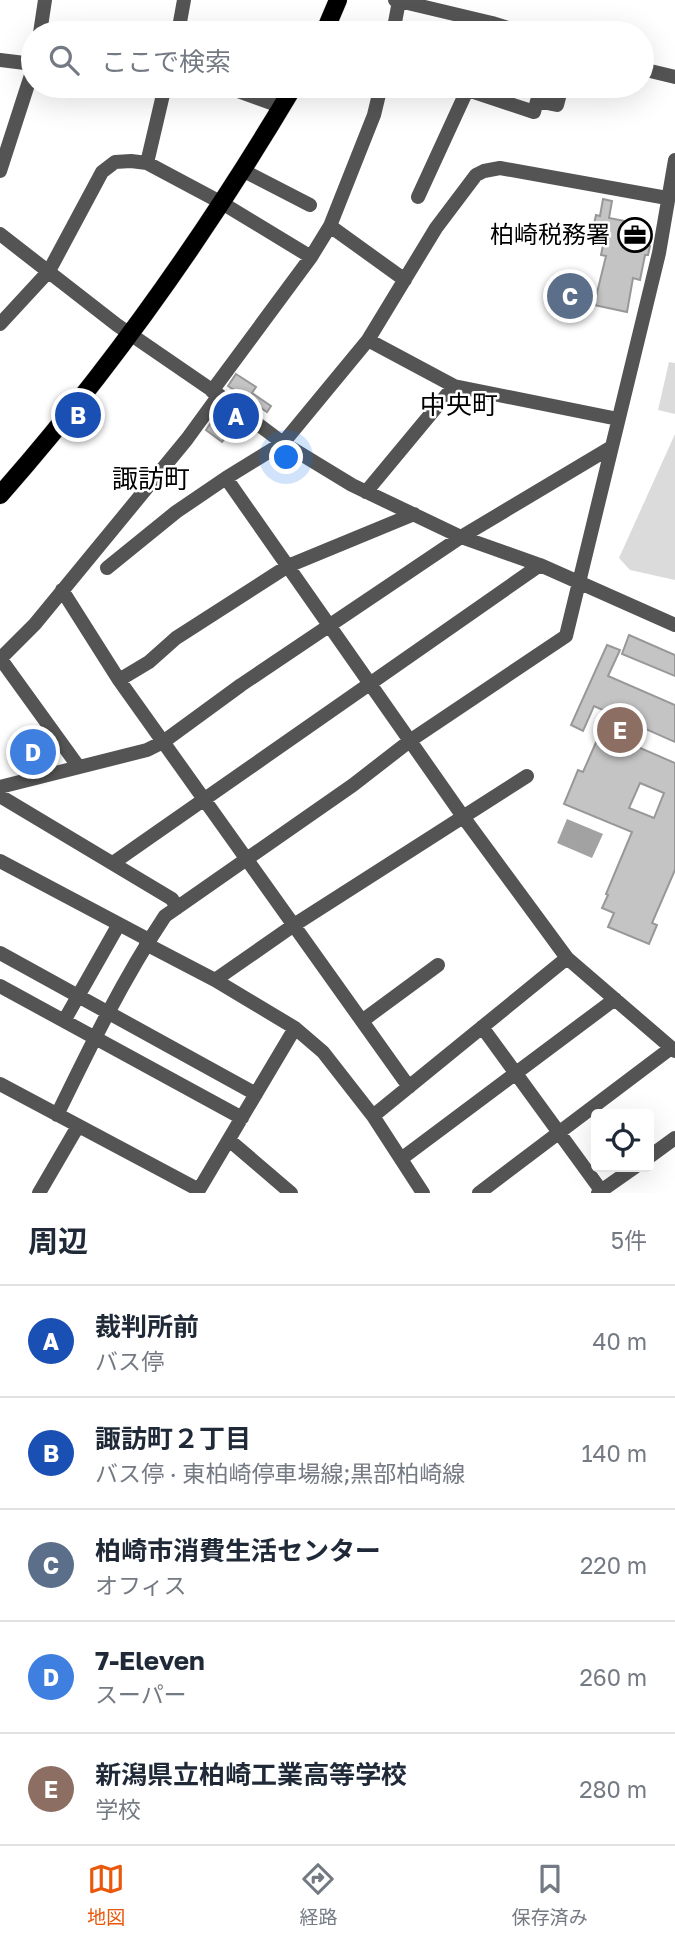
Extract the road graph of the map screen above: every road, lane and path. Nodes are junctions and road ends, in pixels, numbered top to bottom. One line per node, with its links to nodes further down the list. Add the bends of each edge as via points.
1 (45, 0): 5 (street)
2 (184, 0): 6 (street)
3 (338, 0): 7 (main road)
4 (397, 1): 8 (street); 9 (street)
5 (42, 21)
6 (180, 21)
7 (329, 21)
8 (394, 21)
9 (466, 21)
10 (0, 60): 11 (street)
11 (21, 64)
12 (654, 72): 13 (street)
13 (675, 77)
14 (23, 98): 26 (street)
15 (162, 98): 24 (street)
16 (257, 98): 22 (street)
17 (287, 98): 22 (main road)
18 (378, 98): 31 (street)
19 (463, 98): 27 (street)
20 (496, 98): 21 (street, via 534,112 537,101 556,105)
21 (558, 98)
22 (282, 107): 25 (main road)
23 (675, 160): 28 (street)
24 (147, 163): 29 (street); 34 (street, via 115,162 102,172)
25 (242, 170): 29 (main road); 30 (street)
26 (0, 171)
27 (418, 197)
28 (667, 198): 35 (street, via 500,168 484,171 470,182 436,228); 41 (street, via 659,253)
29 (222, 203): 33 (street); 37 (main road)
30 (310, 205)
31 (330, 226): 33 (street); 35 (street)
32 (0, 234): 34 (street)
33 (311, 257): 40 (street)
34 (49, 271): 36 (street); 37 (street)
35 (405, 280): 38 (street)
36 (0, 324)
37 (132, 334): 40 (street); 46 (main road, via 58,430)
38 (368, 341): 39 (street); 42 (street)
39 (454, 386): 41 (street); 45 (street)
40 (216, 393): 42 (street); 53 (street, via 187,439)
41 (618, 419): 43 (street)
42 (283, 443): 44 (street); 45 (street)
43 (610, 448): 48 (street); 52 (street)
44 (226, 478): 50 (street); 51 (street)
45 (366, 492): 47 (street)
46 (0, 495)
47 (414, 514): 48 (street); 50 (street)
48 (461, 537): 49 (street); 54 (street)
49 (540, 565): 52 (street); 58 (street)
50 (288, 566): 54 (street); 57 (street)
51 (107, 568)
52 (580, 583): 55 (street); 59 (street, via 566,636)
53 (62, 590): 56 (street); 57 (street)
54 (329, 625): 58 (street); 60 (street)
55 (675, 625)
56 (0, 658): 61 (street)
57 (119, 680): 60 (street)
58 (370, 682): 59 (street); 65 (street)
59 (411, 740): 66 (street); 67 (street)
60 (163, 742): 61 (street); 65 (street)
61 (78, 766): 63 (street)
62 (527, 776): 66 (street)
63 (0, 787)
64 (0, 796): 69 (street)
65 (204, 799): 67 (street); 69 (street)
66 (464, 818): 72 (street); 75 (street)
67 (247, 859): 70 (street); 72 (street)
68 (0, 861): 71 (street)
69 (113, 863): 70 (street, via 173,899)
70 (177, 908): 73 (street, via 164,916)
71 (118, 924): 73 (street); 79 (street)
72 (293, 925): 77 (street); 83 (street)
73 (147, 942): 77 (street); 81 (street)
74 (0, 953): 79 (street)
75 (567, 958): 80 (street); 84 (street)
76 (438, 965): 83 (street)
77 (215, 980): 85 (street)
78 (0, 986): 82 (street)
79 (78, 996): 81 (street); 82 (street)
80 (615, 999): 87 (street); 88 (street)
81 (107, 1012): 86 (street); 91 (street)
82 (64, 1021): 86 (street)
83 (362, 1021): 90 (street)
84 (482, 1027): 88 (street); 90 (street)
85 (295, 1028): 91 (street); 93 (street, via 323,1052)
86 (94, 1038): 92 (street); 94 (street)
87 (673, 1049): 96 (street)
88 (516, 1073): 96 (street); 100 (street)
89 (1, 1086): 92 (street)
90 (409, 1087): 93 (street)
91 (256, 1094): 94 (street)
92 (57, 1115): 95 (street)
93 (373, 1116): 100 (street)
94 (242, 1118): 98 (street)
95 (79, 1126): 102 (street); 104 (street)
96 (558, 1132): 103 (street); 107 (street)
97 (675, 1138): 99 (street)
98 (229, 1140): 102 (street); 105 (street)
99 (654, 1153)
100 (401, 1159): 106 (street)
101 (628, 1172): 103 (street)
102 (198, 1191)
103 (600, 1192)
104 (39, 1193)
105 (291, 1193)
106 (424, 1193)
107 (479, 1193)

